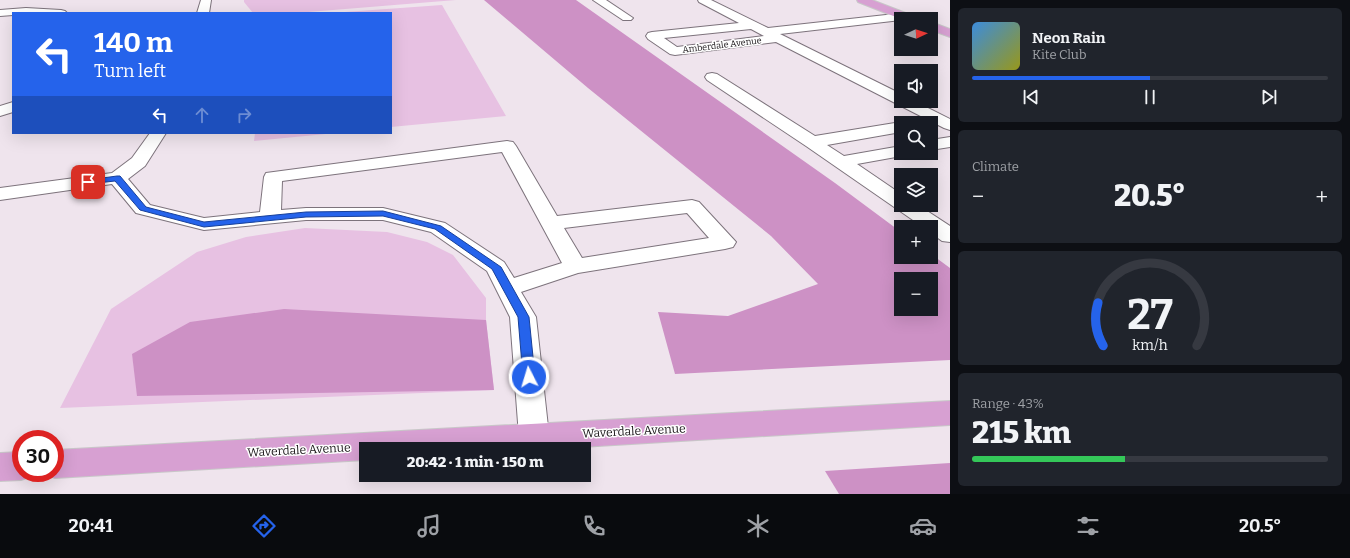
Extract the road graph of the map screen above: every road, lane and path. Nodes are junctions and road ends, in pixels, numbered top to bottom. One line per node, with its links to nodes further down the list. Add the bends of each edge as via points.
1 (206, 0): 8 (street)
2 (598, 0): 11 (street)
3 (703, 0): 13 (street)
4 (862, 0): 9 (main road)
5 (12, 12): 10 (street)
6 (13, 12): 7 (street)
7 (44, 12)
8 (203, 12)
9 (894, 12)
10 (0, 13)
11 (627, 18)
12 (894, 18): 15 (street, Amberdale Avenue)
13 (752, 25): 15 (street); 17 (street, Amberdale Avenue, via 652,36 675,51)
14 (938, 29): 16 (main road)
15 (765, 32): 17 (street)
16 (950, 33)
17 (778, 38): 19 (street)
18 (712, 77): 26 (street)
19 (894, 97)
20 (12, 107): 22 (street)
21 (914, 108): 23 (street)
22 (0, 111)
23 (939, 123)
24 (894, 128): 26 (street)
25 (157, 134): 31 (street, via 139,162)
26 (812, 142): 30 (street)
27 (950, 142): 28 (street)
28 (938, 144)
29 (894, 152): 30 (street)
30 (841, 162): 33 (street)
31 (117, 178): 32 (street); 35 (street, via 143,209 204,224)
32 (0, 194)
33 (894, 198)
34 (914, 212): 37 (street)
35 (270, 218): 36 (street, via 273,177 507,146); 39 (street, via 306,214 383,214 438,227 496,267)
36 (551, 223): 38 (street); 38 (street, via 692,206 725,242)
37 (950, 236)
38 (575, 266): 39 (street)
39 (508, 288): 41 (street, via 523,317)
40 (950, 413): 41 (main road, Waverdale Avenue)
41 (534, 436): 42 (main road, Waverdale Avenue)
42 (64, 463)
43 (12, 466): 44 (main road)
44 (0, 467)

